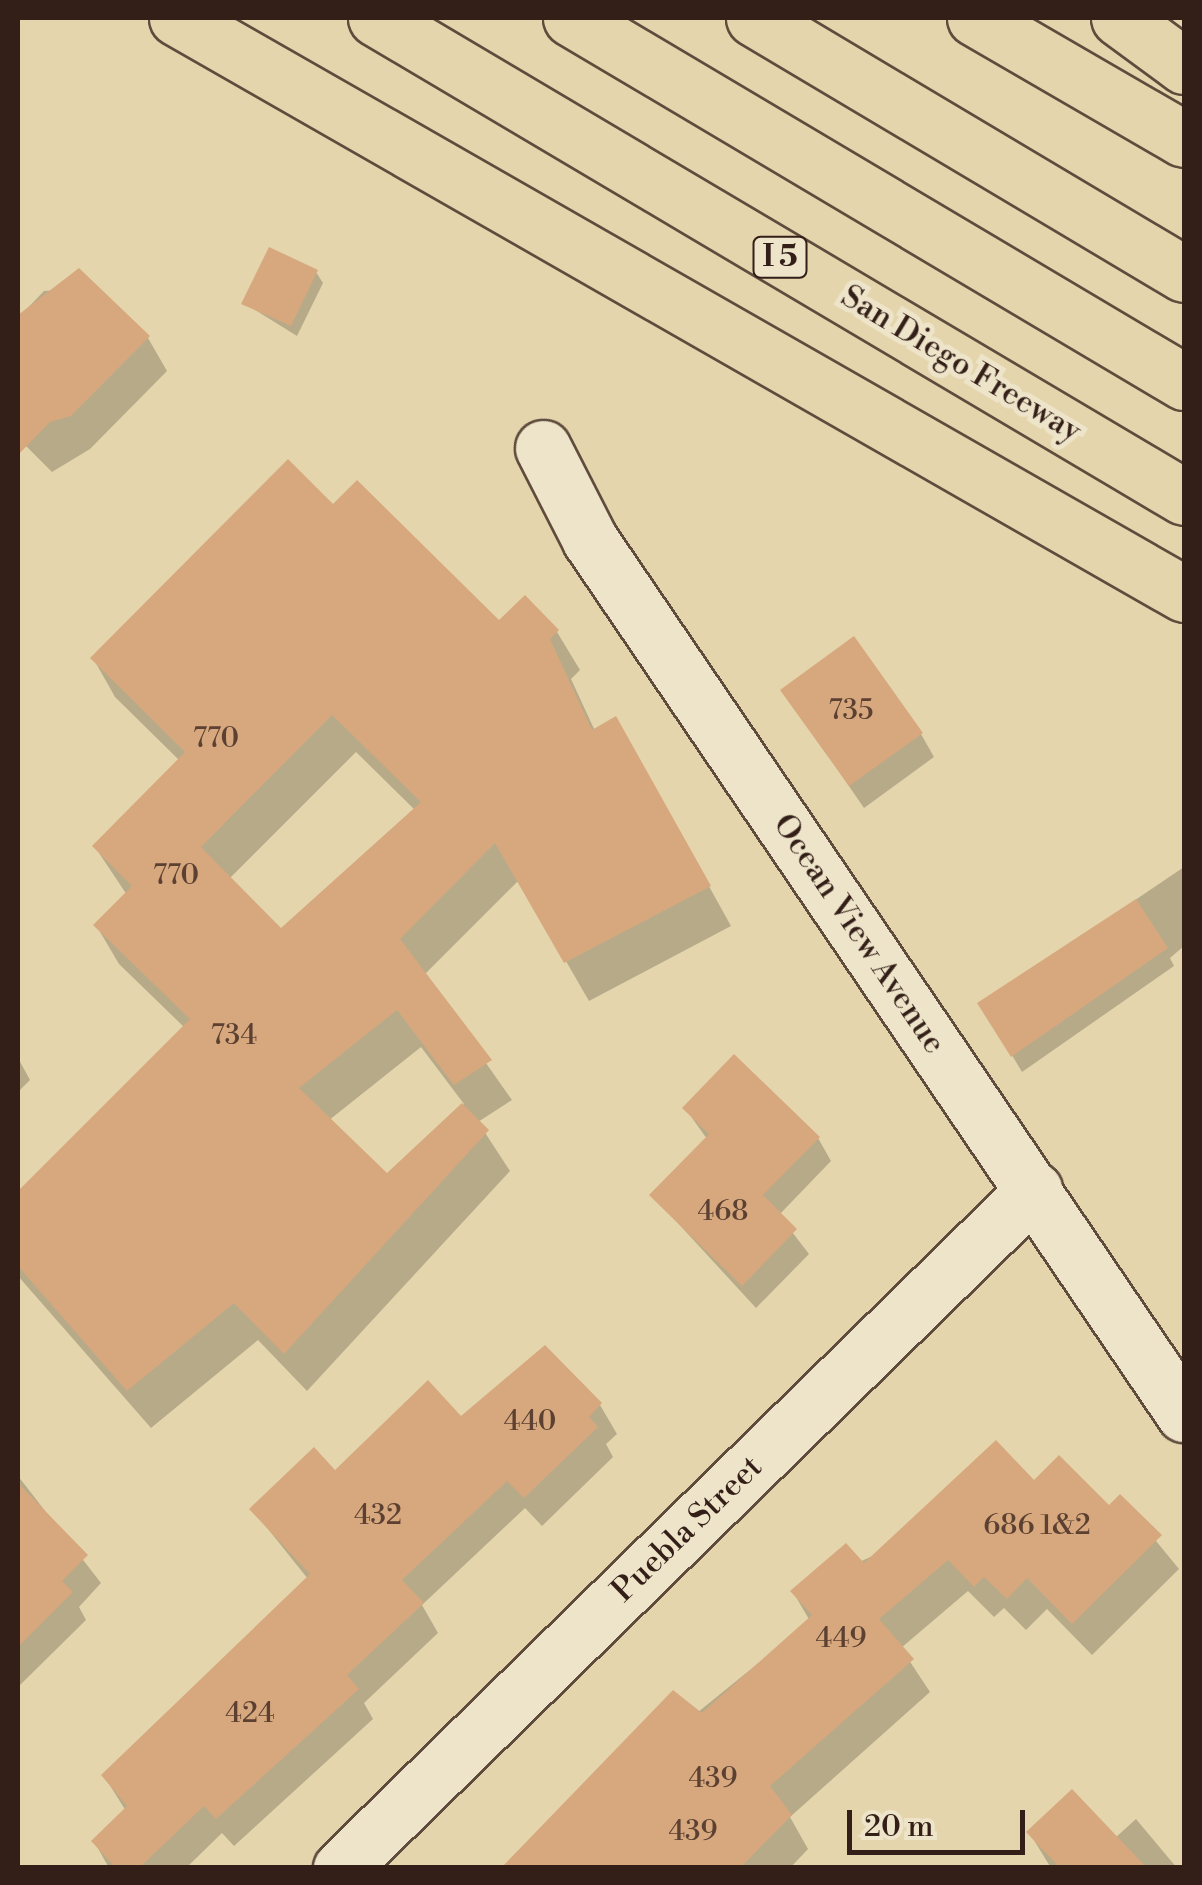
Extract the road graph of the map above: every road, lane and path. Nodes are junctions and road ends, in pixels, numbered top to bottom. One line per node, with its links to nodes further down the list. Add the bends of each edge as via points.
1 (177, 18): 13 (highway)
2 (376, 18): 12 (highway, San Diego Freeway / I 5)
3 (571, 18): 10 (highway)
4 (754, 18): 9 (highway)
5 (975, 18): 8 (highway)
6 (1119, 18): 7 (highway)
7 (1184, 66)
8 (1184, 139)
9 (1184, 274)
10 (1184, 382)
11 (543, 448): 14 (street, Ocean View Avenue, via 590,540)
12 (1184, 497)
13 (1184, 594)
14 (1034, 1190): 15 (street, Ocean View Avenue); 16 (street, Puebla Street)
15 (1184, 1414)
16 (340, 1868)

